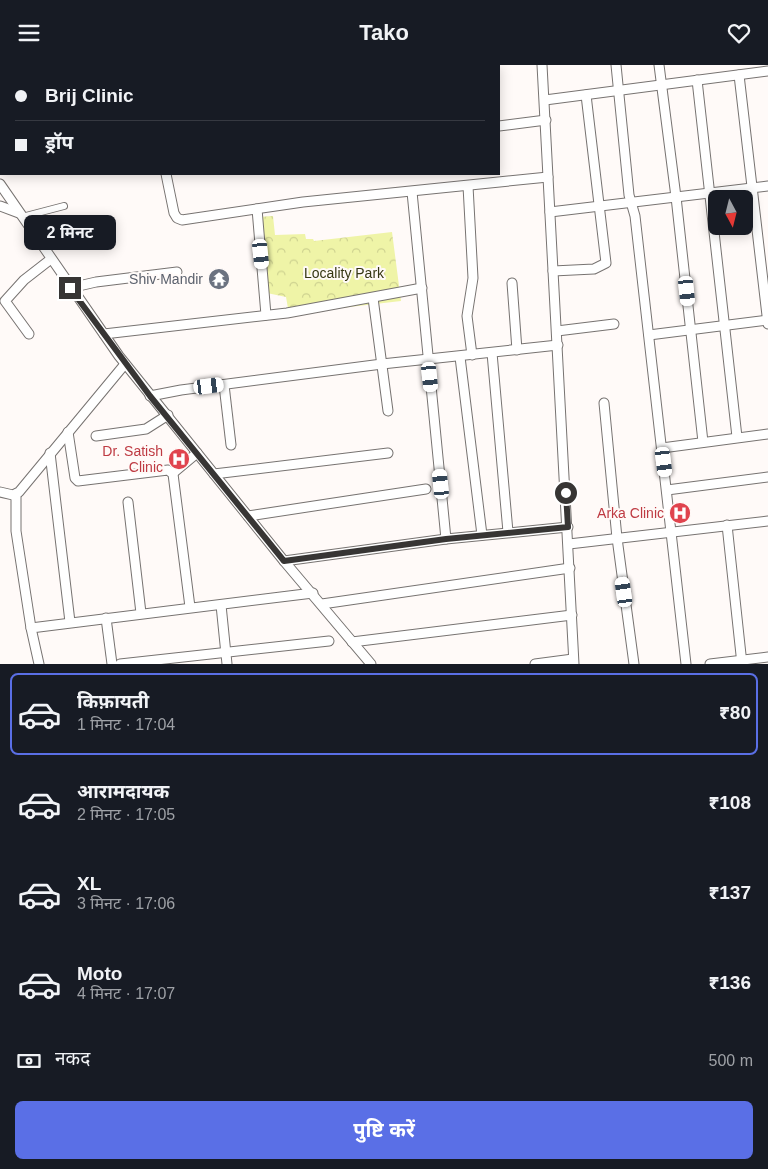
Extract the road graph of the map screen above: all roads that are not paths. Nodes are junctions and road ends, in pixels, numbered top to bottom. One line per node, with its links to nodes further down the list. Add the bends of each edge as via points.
1 (542, 65): 10 (street)
2 (616, 65): 8 (street)
3 (659, 65): 7 (street)
4 (768, 71): 5 (street)
5 (739, 75): 6 (street); 18 (street)
6 (697, 80): 7 (street); 19 (street)
7 (661, 85): 8 (street); 23 (street)
8 (619, 91): 9 (street); 24 (street)
9 (586, 95): 10 (street); 27 (street)
10 (545, 100): 11 (street)
11 (546, 120): 12 (street); 14 (street)
12 (500, 126)
13 (166, 175): 28 (street, via 174,213 179,219)
14 (548, 177): 16 (street); 29 (street)
15 (0, 184): 30 (street)
16 (468, 186): 21 (street); 52 (street, via 473,278 467,316)
17 (768, 186): 18 (street)
18 (751, 188): 20 (street); 40 (street)
19 (710, 190)
20 (735, 190)
21 (412, 192): 28 (street); 37 (street)
22 (708, 193): 23 (street)
23 (676, 197): 24 (street); 44 (street)
24 (630, 203): 27 (street); 48 (street)
25 (0, 206): 30 (street)
26 (64, 206): 30 (street)
27 (600, 206): 29 (street); 33 (street, via 606,263 594,269)
28 (257, 209): 39 (street)
29 (550, 212): 33 (street)
30 (21, 215): 32 (street)
31 (714, 235): 43 (street)
32 (51, 259): 36 (street); 46 (street, via 24,280 6,301)
33 (554, 271): 45 (street)
34 (177, 272): 36 (street)
35 (512, 283): 50 (street)
36 (70, 288): 47 (street)
37 (422, 288): 38 (street); 54 (street)
38 (373, 298): 39 (street); 56 (street)
39 (266, 315): 47 (street)
40 (768, 320): 42 (street); 43 (street)
41 (614, 324): 45 (street)
42 (768, 324)
43 (724, 325): 44 (street); 65 (street)
44 (692, 329): 48 (street); 66 (street)
45 (557, 331): 49 (street)
46 (29, 334)
47 (104, 334): 55 (street)
48 (649, 335): 68 (street)
49 (558, 345): 50 (street); 83 (street)
50 (517, 350): 51 (street)
51 (492, 353): 52 (street); 85 (street)
52 (472, 355): 53 (street)
53 (460, 357): 54 (street); 86 (street)
54 (428, 359): 56 (street); 88 (street)
55 (125, 364): 58 (street); 62 (street)
56 (382, 364): 57 (street); 60 (street)
57 (224, 385): 58 (street); 67 (street)
58 (150, 396): 61 (street)
59 (604, 403): 87 (street)
60 (388, 411)
61 (168, 415): 64 (street, via 146,429); 70 (street)
62 (68, 432): 69 (street); 72 (street, via 78,481 168,470)
63 (768, 434): 65 (street)
64 (96, 436)
65 (737, 437): 66 (street)
66 (703, 442): 68 (street)
67 (231, 445)
68 (662, 448): 76 (street)
69 (50, 453): 78 (street); 99 (street)
70 (197, 453): 72 (street); 73 (street)
71 (388, 453): 73 (street)
72 (173, 473): 95 (street)
73 (214, 474): 80 (street)
74 (768, 477): 76 (street)
75 (426, 489): 80 (street)
76 (667, 490): 84 (street)
77 (0, 492): 78 (street)
78 (16, 494): 100 (street, via 16,531)
79 (128, 502): 96 (street)
80 (248, 516): 90 (street)
81 (768, 521): 82 (street)
82 (727, 525): 84 (street); 106 (street)
83 (568, 527): 85 (street); 89 (street)
84 (670, 532): 87 (street); 114 (street)
85 (508, 533): 86 (street)
86 (482, 535): 88 (street)
87 (617, 538): 89 (street); 113 (street)
88 (446, 539): 90 (street)
89 (569, 544): 91 (street)
90 (284, 561): 92 (street)
91 (570, 568): 93 (street); 97 (street)
92 (313, 593): 93 (street); 94 (street)
93 (322, 604): 102 (street)
94 (221, 605): 95 (street); 103 (street)
95 (190, 607): 96 (street)
96 (140, 613): 98 (street)
97 (572, 615): 102 (street); 105 (street)
98 (106, 618): 99 (street); 108 (street)
99 (70, 622): 100 (street)
100 (31, 628): 107 (street)
101 (329, 641): 103 (street)
102 (352, 642): 111 (street)
103 (226, 653): 109 (street); 110 (street)
104 (768, 657): 106 (street)
105 (574, 662): 112 (street)
106 (742, 662): 115 (street)
107 (39, 664)
108 (112, 664)
109 (120, 664)
110 (227, 664)
111 (371, 664)
112 (535, 664)
113 (634, 664)
114 (686, 664)
115 (710, 664)

